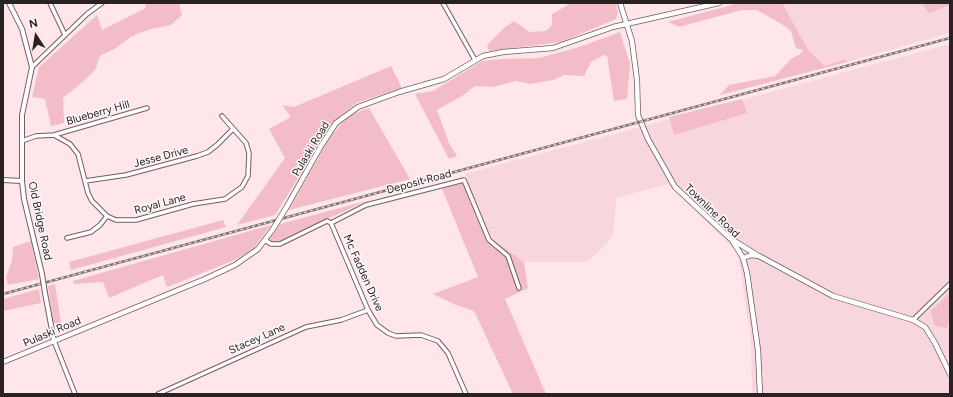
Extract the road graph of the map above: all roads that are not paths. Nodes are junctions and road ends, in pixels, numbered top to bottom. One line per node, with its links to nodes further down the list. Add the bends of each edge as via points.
1 (9, 3): 10 (street, Old Bridge Road, via 22,29)
2 (50, 3): 8 (street)
3 (102, 3): 8 (street)
4 (443, 3): 9 (street)
5 (620, 3): 7 (main road, Townline Road)
6 (720, 3): 7 (main road, Pulaski Road)
7 (627, 24): 9 (main road, Pulaski Road, via 598,31 552,48 503,52); 23 (main road, Townline Road, via 637,80 638,115 648,140 675,187)
8 (65, 36): 10 (street)
9 (475, 60): 22 (main road, Pulaski Road, bridge, via 444,79 358,107 336,123)
10 (32, 67): 15 (street, Old Bridge Road, via 22,115)
11 (147, 108): 14 (street, Blueberry Hill)
12 (222, 116): 13 (street, Royal Lane)
13 (233, 129): 18 (street, Jesse Drive, via 208,152 197,156 126,175); 19 (street, Royal Lane, via 246,144 250,164 248,176 242,187 234,194 225,199 193,204 136,220 116,220)
14 (54, 135): 15 (street, via 36,136); 18 (street, via 70,144 78,154)
15 (22, 141): 17 (street, Old Bridge Road)
16 (3, 180): 17 (street)
17 (22, 181): 30 (street, Old Bridge Road, bridge)
18 (85, 181): 19 (street, via 92,201)
19 (107, 216): 21 (street, via 91,232)
20 (331, 223): 22 (street, Deposit Road, via 327,222 280,244 271,244); 27 (street, Deposit Road, via 366,206 464,180 489,240 508,256); 28 (street, Mc Fadden Drive)
21 (67, 238)
22 (265, 240): 30 (main road, Pulaski Road, via 250,255 205,279)
23 (732, 240): 24 (main road); 25 (main road, Townline Road)
24 (759, 256): 25 (main road); 29 (main road, via 833,296)
25 (743, 258): 37 (main road, Townline Road, via 758,350)
26 (950, 284): 29 (street)
27 (519, 288)
28 (368, 310): 33 (street, Stacey Lane, via 341,320 306,327); 36 (street, Mc Fadden Drive, via 377,325 388,333 405,337 421,335 438,341 448,353)
29 (913, 320): 32 (main road, via 924,327 935,343)
30 (54, 341): 31 (main road, Pulaski Road); 34 (street, Old Bridge Road)
31 (3, 362)
32 (950, 374)
33 (163, 393): 35 (street, Stacey Lane)
34 (75, 394)
35 (158, 394)
36 (466, 394)
37 (760, 394)

